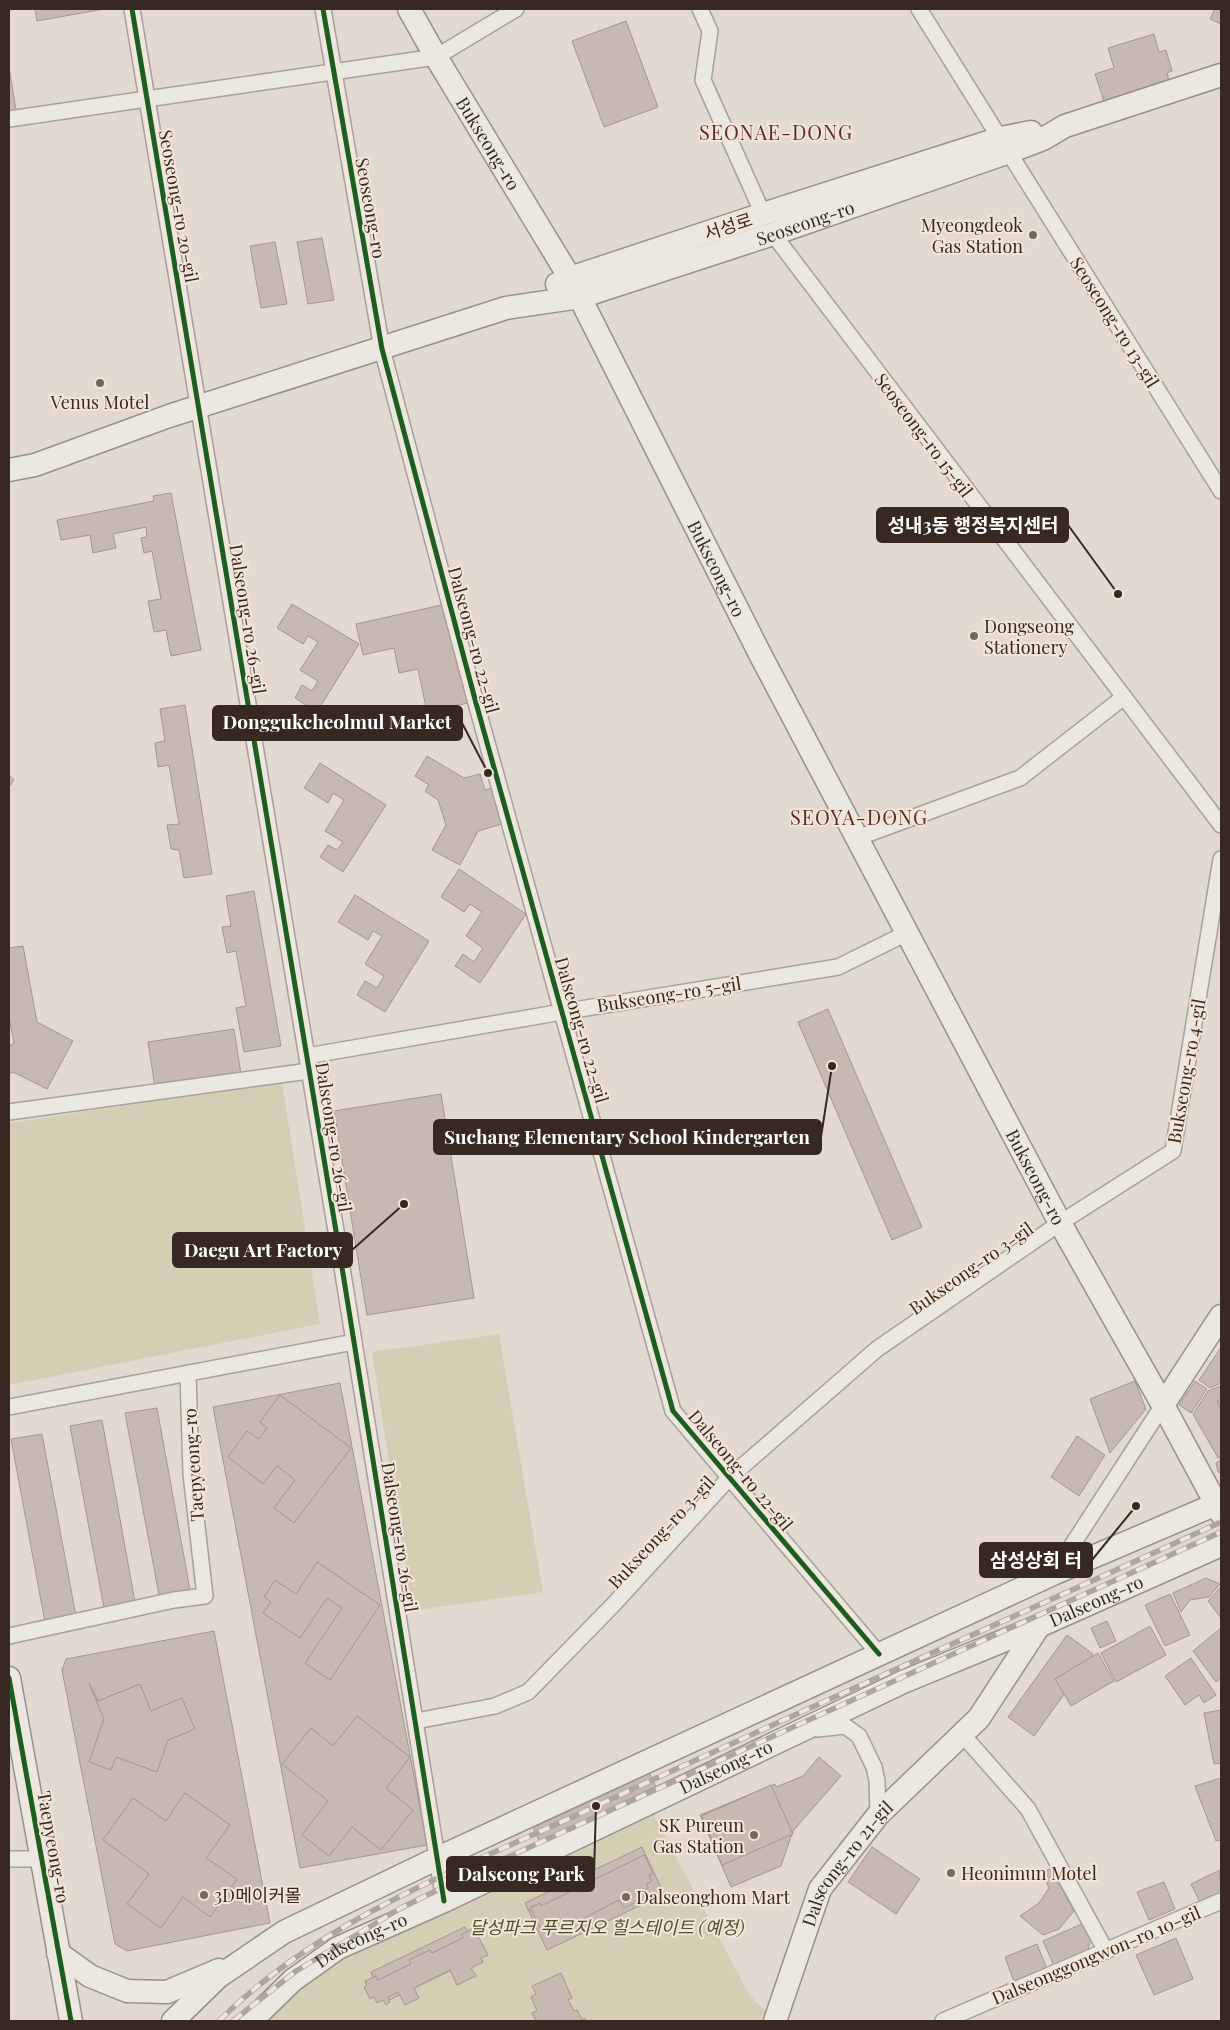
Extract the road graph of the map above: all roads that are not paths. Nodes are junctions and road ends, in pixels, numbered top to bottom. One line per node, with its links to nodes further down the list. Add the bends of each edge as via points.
1 (132, 9): 10 (street, Seoseong-ro 20-gil)
2 (322, 9): 8 (street, Seoseong-ro)
3 (409, 9): 7 (street, Bukseong-ro)
4 (516, 9): 7 (street)
5 (700, 9): 13 (street, via 710,31 703,80)
6 (919, 9): 12 (street, Seoseong-ro 13-gil)
7 (436, 57): 8 (street); 15 (street, Bukseong-ro)
8 (333, 72): 10 (street); 16 (street, Seoseong-ro)
9 (1221, 75): 12 (street, Seoseong-ro, via 1065,126 1043,139)
10 (147, 99): 11 (street); 17 (street, Seoseong-ro 20-gil)
11 (9, 119)
12 (1005, 145): 13 (street, 서성로); 14 (street, Seoseong-ro); 19 (street, Seoseong-ro 13-gil)
13 (763, 214): 15 (street, 서성로)
14 (773, 234): 15 (street, Seoseong-ro); 20 (street, Seoseong-ro 15-gil)
15 (575, 288): 16 (street, Seoseong-ro); 22 (street, Bukseong-ro)
16 (382, 350): 17 (street, Seoseong-ro); 25 (street, Dalseong-ro 22-gil)
17 (199, 408): 18 (street, Seoseong-ro, via 35,465); 26 (street, Dalseong-ro 26-gil)
18 (9, 470)
19 (1221, 491)
20 (1124, 698): 21 (street, Seoseong-ro 15-gil); 22 (street, via 1020,778)
21 (1221, 825)
22 (857, 838): 24 (street, Bukseong-ro)
23 (1221, 859): 28 (street, Bukseong-ro 4-gil, via 1173,1151)
24 (907, 934): 25 (street, Bukseong-ro 5-gil, via 838,967); 28 (street, Bukseong-ro)
25 (562, 1012): 26 (street, Bukseong-ro 5-gil); 34 (street, Dalseong-ro 22-gil, via 673,1411)
26 (308, 1064): 27 (street, Bukseong-ro 5-gil); 30 (street, Dalseong-ro 26-gil)
27 (9, 1112)
28 (1060, 1223): 32 (street, Bukseong-ro); 34 (street, Bukseong-ro 3-gil, via 877,1349)
29 (1221, 1316): 32 (street)
30 (354, 1342): 31 (street); 42 (street, Dalseong-ro 26-gil)
31 (188, 1373): 33 (street); 39 (street, Taepyeong-ro, via 191,1474 204,1596)
32 (1163, 1406): 35 (street, Bukseong-ro); 37 (street)
33 (9, 1407)
34 (730, 1477): 40 (street, Dalseong-ro 22-gil); 42 (street, Bukseong-ro 3-gil, via 528,1692 495,1706)
35 (1220, 1507): 37 (street)
36 (1221, 1545): 38 (street, Dalseong-ro)
37 (1053, 1574): 40 (street)
38 (1039, 1626): 43 (street, Dalseong-ro, via 904,1682); 44 (street, Dalseong-ro 21-gil, via 979,1718)
39 (9, 1636)
40 (879, 1654): 46 (street)
41 (9, 1678): 48 (street, Taepyeong-ro)
42 (416, 1721): 46 (street, Dalseong-ro 26-gil)
43 (800, 1731): 45 (street, via 845,1726 859,1736 874,1767); 49 (street, Dalseong-ro)
44 (962, 1734): 45 (street, Dalseong-ro 21-gil); 51 (street, via 1028,1809)
45 (878, 1815): 57 (street, Dalseong-ro 21-gil, via 820,1889)
46 (438, 1858): 49 (street, Dalseong-ro 26-gil); 53 (street, via 284,1932)
47 (9, 1859): 48 (street)
48 (42, 1859): 52 (street, Taepyeong-ro)
49 (444, 1901): 56 (street, Dalseong-ro, via 338,1948 293,1980)
50 (1221, 1902): 51 (street, Dalseonggongwon-ro 10-gil)
51 (1106, 1951): 58 (street, Dalseonggongwon-ro 10-gil)
52 (58, 1953): 53 (street, via 90,1976 127,1991 167,1992); 54 (street, Taepyeong-ro)
53 (247, 1958): 55 (street, via 218,1977)
54 (71, 2021)
55 (173, 2021)
56 (251, 2021)
57 (775, 2021)
58 (942, 2021)

